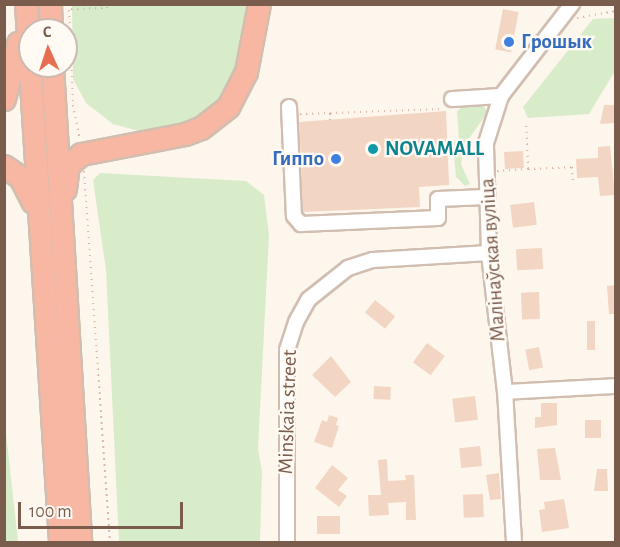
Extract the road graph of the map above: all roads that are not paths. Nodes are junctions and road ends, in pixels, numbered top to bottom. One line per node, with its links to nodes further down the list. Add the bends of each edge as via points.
1 (25, 4): 6 (highway); 11 (highway)
2 (259, 4): 12 (highway, via 246,72 228,107 201,128 185,134 92,150 73,158 66,177)
3 (572, 4): 5 (street, Малінаўская вуліца)
4 (53, 78): 12 (highway)
5 (501, 96): 7 (street); 10 (street, Малінаўская вуліца, via 486,143)
6 (4, 99)
7 (448, 99)
8 (294, 111): 10 (street, via 294,216 301,224 438,218 438,199)
9 (4, 166): 11 (highway, via 20,177)
10 (486, 196): 13 (street, Малінаўская вуліца)
11 (39, 214): 16 (highway)
12 (61, 231): 17 (highway)
13 (489, 253): 15 (street, Малінаўская вуліца); 18 (street, Minskaia street, via 373,260 348,268 309,299 287,350)
14 (615, 386): 15 (street)
15 (505, 392): 19 (street, Малінаўская вуліца)
16 (60, 543)
17 (80, 543)
18 (286, 543)
19 (514, 543)

